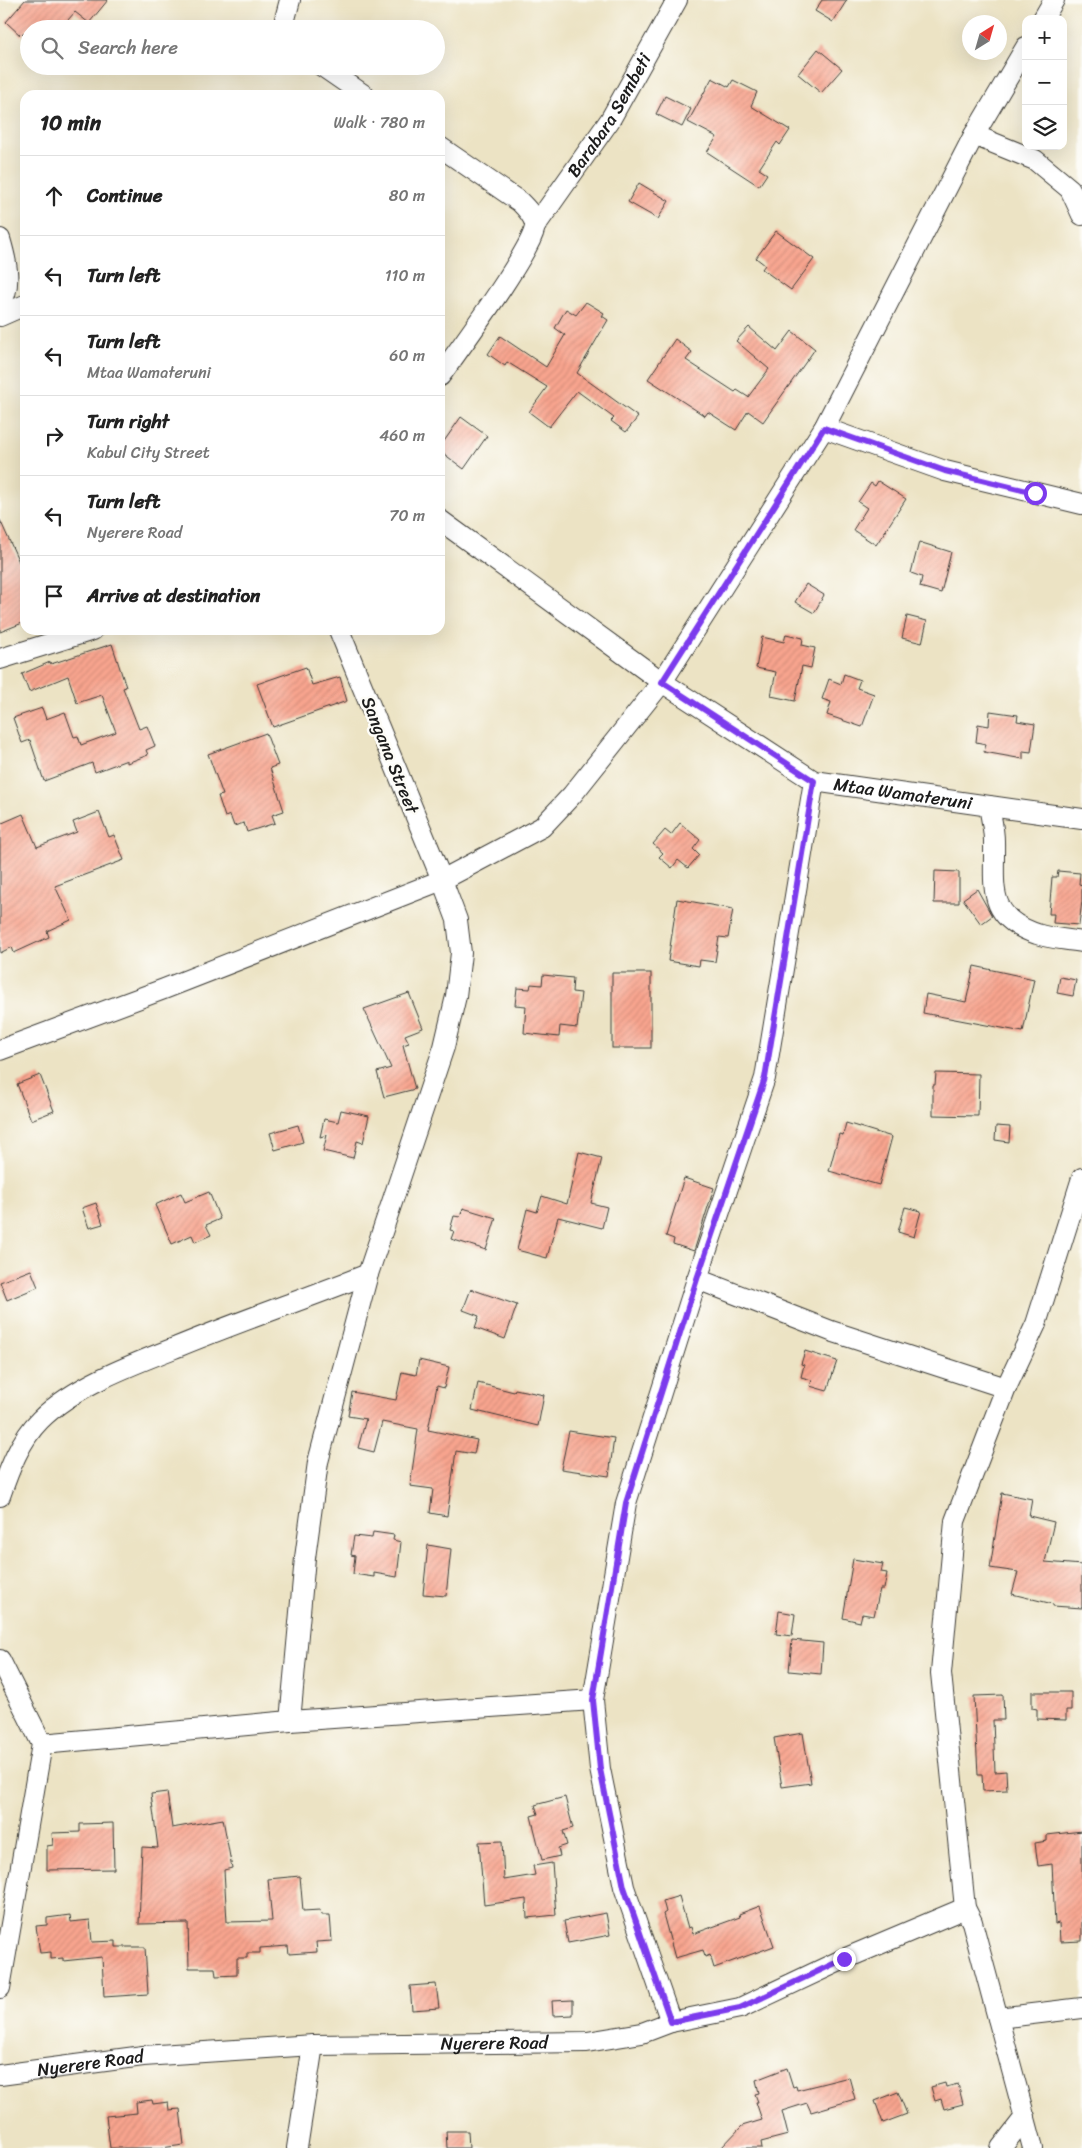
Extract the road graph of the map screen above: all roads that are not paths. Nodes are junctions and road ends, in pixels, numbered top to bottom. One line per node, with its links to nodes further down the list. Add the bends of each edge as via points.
1 (290, 0): 5 (street)
2 (678, 0): 12 (street, Barabara Sembeti, via 610,120)
3 (1054, 0): 4 (street)
4 (1045, 15)
5 (285, 20)
6 (1022, 54): 9 (street)
7 (335, 75): 8 (street)
8 (357, 90)
9 (974, 135): 11 (street, via 1035,160 1070,189); 18 (street)
10 (445, 150): 12 (street, via 520,202)
11 (1082, 216)
12 (536, 225): 17 (street, Barabara Sembeti, via 518,262)
13 (0, 239): 14 (street, via 7,262 6,295)
14 (0, 304)
15 (20, 307): 16 (street)
16 (0, 316)
17 (445, 369)
18 (824, 428): 19 (street, via 945,471); 24 (street)
19 (1082, 504)
20 (445, 524): 24 (street, Mtaa Wamateruni)
21 (77, 635): 23 (street)
22 (341, 635): 28 (street, Sangana Street)
23 (0, 659)
24 (662, 682): 25 (street, Mtaa Wamateruni); 28 (street, via 572,796 542,826)
25 (814, 781): 26 (street, Mtaa Wamateruni); 33 (street, via 765,1078)
26 (989, 806): 27 (street, Mtaa Wamateruni); 29 (street, via 994,838 994,896 1000,910 1013,923 1037,934)
27 (1082, 819)
28 (442, 880): 30 (street); 32 (street, Sangana Street, via 457,920 461,953 456,996 444,1047)
29 (1082, 942)
30 (0, 1050)
31 (1082, 1178): 34 (street, via 1036,1324)
32 (368, 1274): 35 (street, via 121,1369 60,1403 40,1420 26,1439); 38 (street, Sangana Street, via 318,1462)
33 (697, 1279): 34 (street, via 831,1330); 37 (street, via 626,1503)
34 (1006, 1388): 40 (street, via 955,1521 942,1673)
35 (0, 1496)
36 (0, 1660): 39 (street)
37 (593, 1700): 38 (street); 44 (street, via 600,1769 624,1887)
38 (290, 1721): 39 (street)
39 (42, 1744): 41 (street)
40 (966, 1908): 43 (street); 44 (street, Nyerere Road, via 844,1959 740,2008)
41 (0, 1988)
42 (1082, 2008): 43 (street)
43 (998, 2018): 47 (street)
44 (671, 2022): 45 (street, Nyerere Road, via 642,2033 587,2042)
45 (313, 2045): 46 (street, Nyerere Road, via 144,2056); 48 (street)
46 (0, 2075)
47 (1025, 2117): 49 (street); 50 (street)
48 (298, 2148)
49 (1001, 2148)
50 (1033, 2148)

